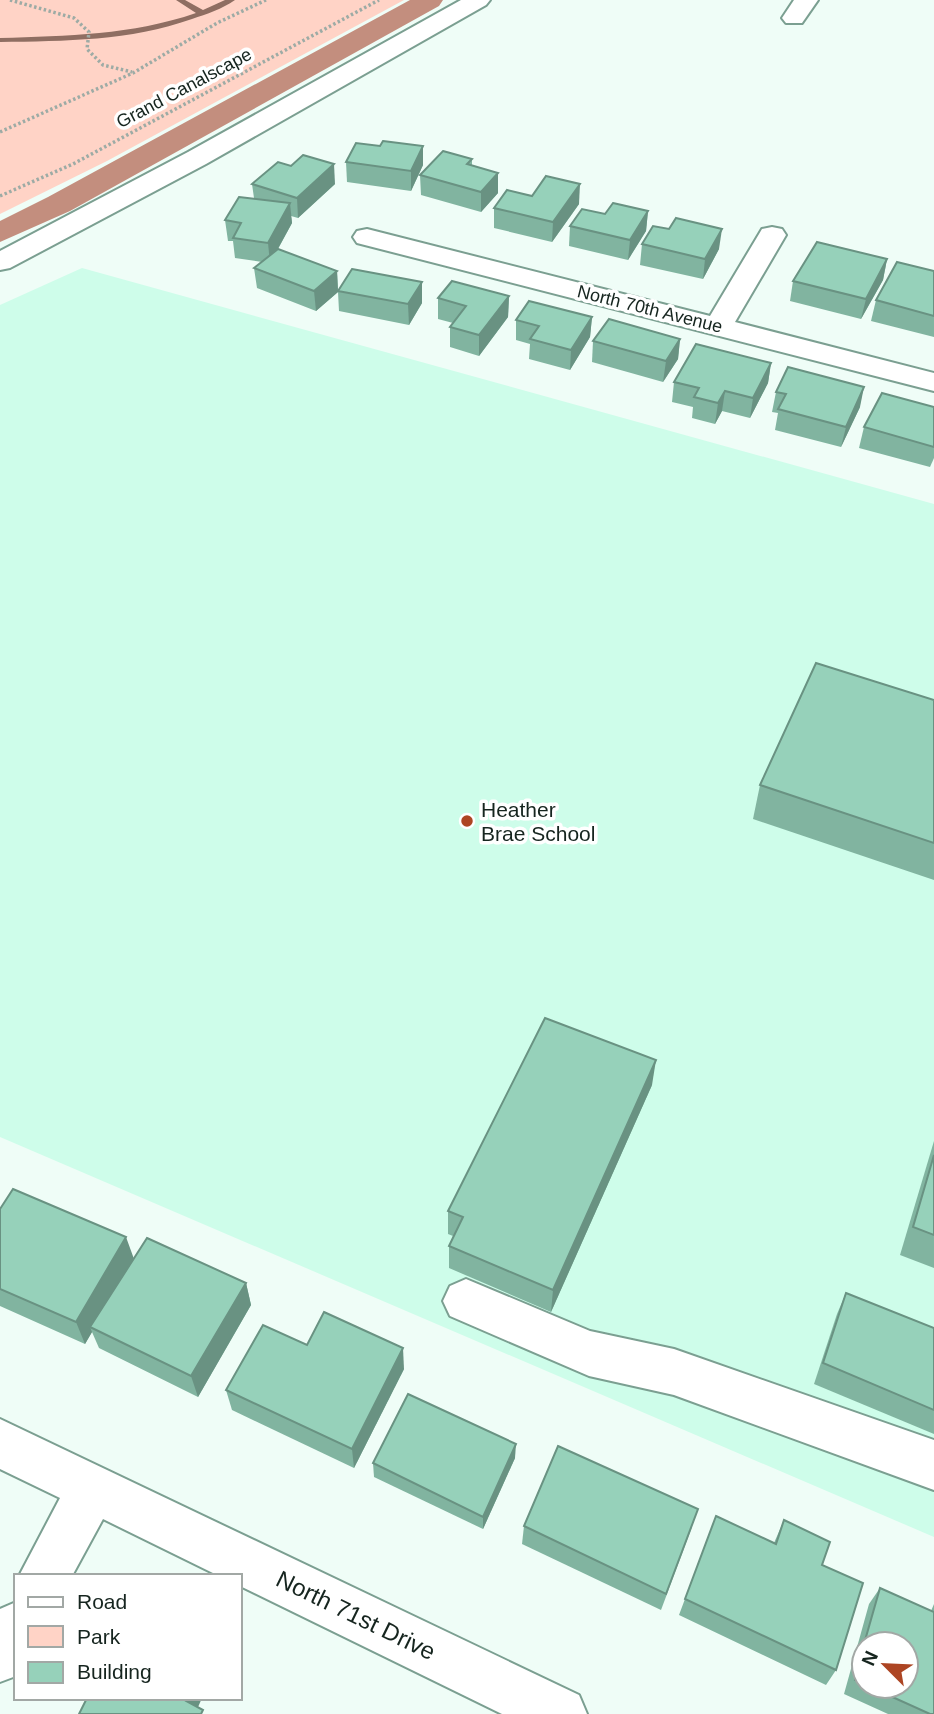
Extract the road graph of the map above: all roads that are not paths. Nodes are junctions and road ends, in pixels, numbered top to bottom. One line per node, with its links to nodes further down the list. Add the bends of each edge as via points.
1 (478, 0): 4 (street)
2 (772, 235): 5 (street)
3 (367, 237): 5 (street, North 70th Avenue)
4 (0, 262)
5 (718, 326): 6 (street, North 70th Avenue)
6 (934, 382)
7 (467, 1301): 9 (street, via 589,1353 674,1372)
8 (0, 1443): 10 (street, North 71st Drive)
9 (934, 1465)
10 (93, 1488): 11 (street); 14 (street, North 71st Drive)
11 (45, 1574)
12 (14, 1632): 13 (street)
13 (0, 1656)
14 (560, 1714)

